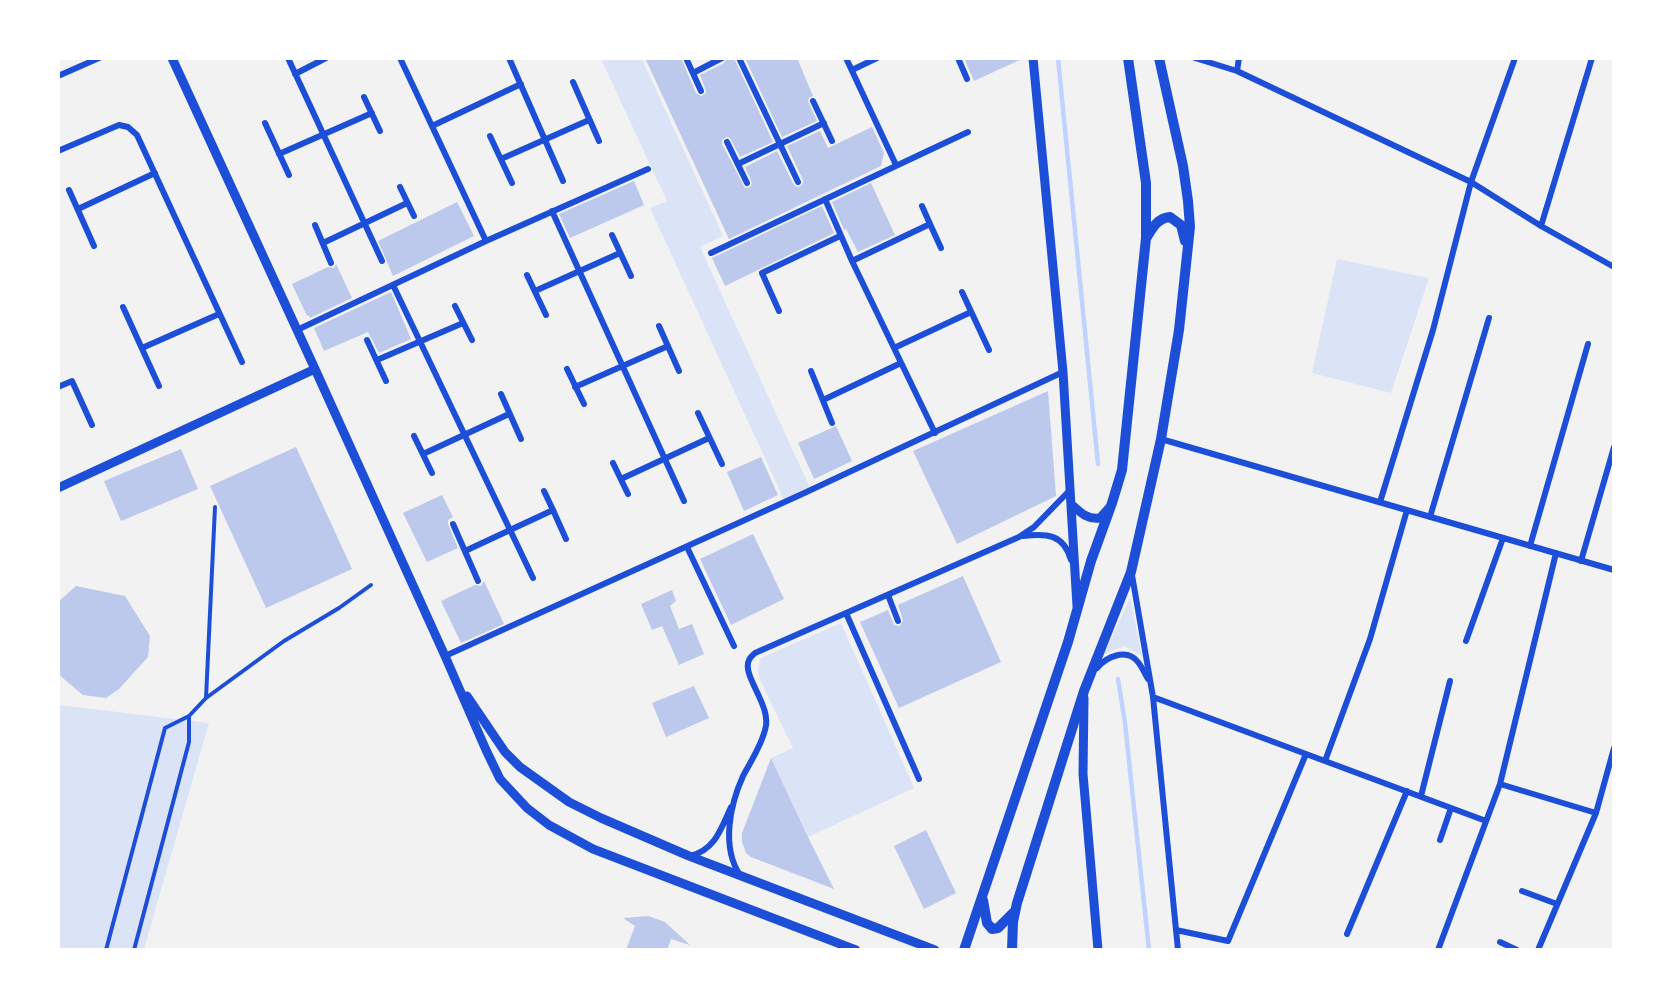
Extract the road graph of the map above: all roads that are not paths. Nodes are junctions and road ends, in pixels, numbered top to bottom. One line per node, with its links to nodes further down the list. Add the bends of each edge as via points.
1 (99, 58): 24 (street)
2 (172, 58): 99 (street)
3 (288, 58): 23 (street)
4 (326, 58): 23 (street)
5 (400, 58): 35 (street)
6 (509, 58): 27 (street)
7 (686, 58): 22 (street)
8 (722, 58): 22 (street)
9 (739, 58): 44 (street)
10 (846, 58): 20 (street)
11 (877, 58): 20 (street)
12 (958, 58): 25 (street)
13 (1033, 58): 116 (street)
14 (1128, 58): 72 (main road, via 1146,183)
15 (1159, 58): 78 (main road, via 1183,166 1190,227)
16 (1195, 58): 21 (street)
17 (1239, 58): 21 (street)
18 (1515, 58): 55 (street)
19 (1592, 58): 69 (street)
20 (852, 70): 49 (street)
21 (1237, 71): 55 (street)
22 (693, 73): 28 (street)
23 (295, 74): 38 (street)
24 (58, 76)
25 (967, 79)
26 (573, 82): 32 (street)
27 (521, 84): 35 (street); 40 (street)
28 (701, 91)
29 (364, 97): 31 (street)
30 (813, 100): 34 (street)
31 (372, 113): 36 (street); 38 (street)
32 (589, 120): 40 (street); 41 (street)
33 (266, 123): 46 (street)
34 (824, 123): 42 (street); 44 (street)
35 (432, 126): 73 (street)
36 (380, 130)
37 (968, 132): 49 (street)
38 (323, 134): 46 (street); 66 (street)
39 (490, 136): 47 (street)
40 (545, 141): 47 (street); 53 (street)
41 (599, 141)
42 (832, 141)
43 (727, 142): 48 (street)
44 (780, 144): 48 (street); 54 (street)
45 (58, 151): 51 (street, via 119,125 128,127 137,135)
46 (279, 154): 52 (street)
47 (501, 159): 56 (street)
48 (738, 164): 57 (street)
49 (896, 165): 60 (street)
50 (648, 170): 64 (street)
51 (155, 173): 63 (street); 94 (street)
52 (289, 175)
53 (563, 181)
54 (798, 182)
55 (1471, 182): 69 (street); 146 (street)
56 (512, 183)
57 (747, 183)
58 (400, 187): 61 (street)
59 (69, 190): 63 (street)
60 (825, 199): 71 (street); 79 (street)
61 (407, 203): 65 (street); 66 (street)
62 (922, 206): 67 (street)
63 (78, 209): 75 (street)
64 (552, 211): 73 (street); 84 (street)
65 (414, 216)
66 (366, 224): 74 (street); 80 (street)
67 (930, 224): 76 (street); 81 (street)
68 (315, 225): 74 (street)
69 (1541, 226): 83 (street)
70 (612, 235): 77 (street)
71 (840, 236): 81 (street); 92 (street, via 762,273)
72 (1146, 238): 78 (main road, via 1154,225 1170,217 1181,225); 147 (main road, via 1122,470)
73 (486, 241): 87 (street)
74 (323, 243): 82 (street)
75 (94, 246)
76 (942, 248)
77 (620, 253): 84 (street); 86 (street)
78 (1187, 253): 133 (main road)
79 (711, 254)
80 (382, 261)
81 (852, 261): 106 (street)
82 (331, 263)
83 (1614, 267)
84 (579, 271): 88 (street); 111 (street)
85 (527, 275): 88 (street)
86 (631, 276)
87 (393, 285): 99 (street); 102 (street)
88 (535, 291): 95 (street)
89 (962, 292): 93 (street)
90 (455, 306): 97 (street)
91 (123, 307): 105 (street)
92 (779, 311)
93 (971, 312): 106 (street); 107 (street)
94 (219, 314): 105 (street); 109 (street)
95 (546, 315)
96 (1489, 318): 152 (street)
97 (463, 323): 101 (street); 102 (street)
98 (659, 326): 104 (street)
99 (297, 330): 112 (street)
100 (368, 340): 108 (street)
101 (472, 340)
102 (420, 341): 108 (street); 129 (street)
103 (1588, 344): 158 (street)
104 (668, 346): 111 (street); 114 (street)
105 (142, 348): 118 (street)
106 (894, 348): 110 (street)
107 (989, 350)
108 (376, 360): 117 (street)
109 (242, 362)
110 (901, 363): 122 (street); 128 (street)
111 (623, 366): 120 (street); 136 (street)
112 (315, 369): 141 (street); 175 (street)
113 (567, 369): 120 (street)
114 (679, 371)
115 (810, 371): 122 (street)
116 (1063, 372): 128 (street); 142 (street)
117 (386, 381)
118 (159, 386)
119 (58, 387): 127 (street, via 72,381)
120 (575, 387): 123 (street)
121 (501, 394): 125 (street)
122 (823, 400): 126 (street)
123 (584, 404)
124 (698, 413): 131 (street)
125 (509, 414): 129 (street); 132 (street)
126 (832, 423)
127 (92, 425)
128 (935, 433): 159 (street)
129 (465, 434): 135 (street); 154 (street)
130 (414, 436): 135 (street)
131 (709, 438): 136 (street); 138 (street)
132 (521, 439)
133 (1161, 439): 146 (street); 164 (main road)
134 (1614, 447): 162 (street)
135 (423, 454): 139 (street)
136 (665, 458): 140 (street); 145 (street)
137 (614, 463): 140 (street)
138 (722, 464)
139 (432, 473)
140 (621, 478): 144 (street)
141 (58, 488)
142 (1071, 490): 148 (street); 155 (street)
143 (544, 491): 150 (street)
144 (628, 494)
145 (684, 501)
146 (1380, 502): 151 (street)
147 (1112, 503): 148 (street, via 1100,518 1092,519); 170 (main road)
148 (1071, 504): 165 (street)
149 (215, 507): 181 (lane)
150 (553, 510): 154 (street); 157 (street)
151 (1407, 510): 152 (street); 186 (street, via 1370,639)
152 (1430, 517): 156 (street)
153 (453, 524): 160 (street)
154 (510, 530): 160 (street); 166 (street)
155 (1019, 537): 165 (street, via 1041,534 1057,539 1068,547); 169 (street)
156 (1503, 538): 158 (street); 173 (street)
157 (566, 539)
158 (1530, 546): 161 (street)
159 (687, 547): 174 (street); 175 (street)
160 (465, 551): 167 (street)
161 (1556, 554): 162 (street); 188 (street)
162 (1581, 561): 163 (street)
163 (1614, 570)
164 (1131, 572): 177 (main road); 179 (street)
165 (1075, 573): 170 (street)
166 (532, 578)
167 (478, 581)
168 (371, 585): 181 (lane, via 284,640)
169 (888, 595): 171 (street); 172 (street)
170 (1077, 608): 199 (main road)
171 (846, 613): 187 (street); 191 (street, via 749,658 750,676 766,712 767,724)
172 (898, 621)
173 (1466, 641)
174 (734, 646)
175 (445, 656): 176 (street)
176 (454, 676): 196 (street, via 505,752 520,767 569,802); 207 (street, via 500,779 549,825 593,849)
177 (1089, 680): 179 (street, via 1110,657 1126,654 1137,660); 180 (main road)
178 (1450, 681): 190 (street)
179 (1151, 685): 182 (street)
180 (1084, 691): 201 (main road); 211 (street, via 1083,774)
181 (206, 698): 183 (lane)
182 (1153, 698): 185 (street); 202 (street)
183 (189, 716): 205 (lane, via 165,728); 206 (lane, via 189,742)
184 (1614, 748): 193 (street)
185 (1306, 754): 186 (street); 202 (street, via 1228,941)
186 (1325, 761): 189 (street)
187 (919, 779)
188 (1500, 784): 193 (street); 194 (street)
189 (1407, 791): 190 (street); 203 (street)
190 (1421, 796): 192 (street)
191 (734, 801): 196 (street, via 710,846); 197 (street, via 730,852)
192 (1451, 808): 194 (street); 195 (street)
193 (1596, 813): 200 (street)
194 (1486, 821): 213 (street)
195 (1440, 840)
196 (689, 856): 197 (street)
197 (742, 877): 208 (street)
198 (1522, 891): 200 (street)
199 (982, 897): 201 (main road, via 992,929); 209 (main road)
200 (1557, 904): 215 (street)
201 (1015, 911): 210 (main road)
202 (1176, 930): 212 (street)
203 (1347, 934)
204 (1500, 942): 214 (street)
205 (106, 950)
206 (134, 950)
207 (856, 950)
208 (935, 950)
209 (964, 950)
210 (1012, 950)
211 (1098, 950)
212 (1178, 950)
213 (1438, 950)
214 (1517, 950)
215 (1538, 950)

